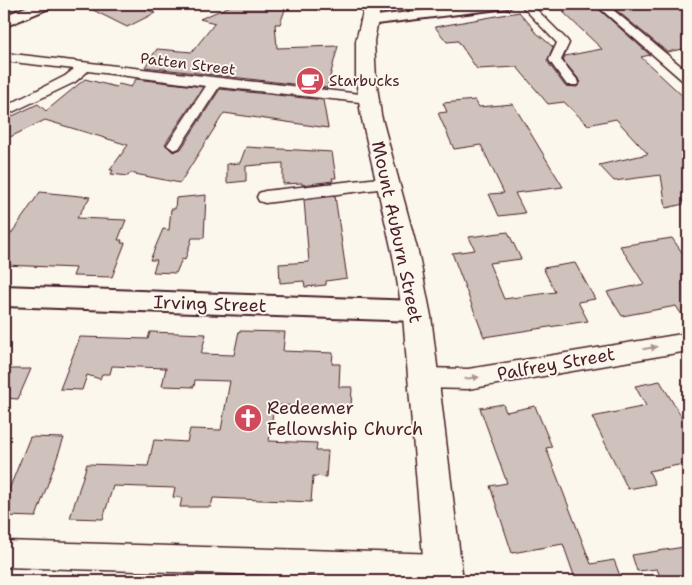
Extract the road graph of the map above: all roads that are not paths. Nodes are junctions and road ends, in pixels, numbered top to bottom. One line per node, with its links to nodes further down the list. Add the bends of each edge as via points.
1 (46, 4): 8 (main road)
2 (147, 4): 3 (lane)
3 (160, 4)
4 (508, 4): 7 (street)
5 (525, 4): 12 (street, via 562,41 555,62)
6 (600, 4): 11 (street)
7 (370, 12): 14 (main road, Mount Auburn Street, via 364,60)
8 (4, 22)
9 (4, 57): 10 (street, Patten Street)
10 (84, 68): 13 (street, Patten Street); 15 (street, via 70,80)
11 (688, 78)
12 (572, 82)
13 (215, 83): 14 (street, Patten Street); 16 (street)
14 (369, 99): 17 (main road, Mount Auburn Street)
15 (4, 112)
16 (174, 145)
17 (388, 183): 18 (street); 20 (main road, Mount Auburn Street)
18 (265, 197)
19 (4, 296): 20 (street, Irving Street)
20 (416, 311): 22 (main road, Mount Auburn Street)
21 (688, 342): 22 (street, Palfrey Street, one-way to 21, via 468,379)
22 (424, 378): 24 (main road, Mount Auburn Street)
23 (4, 554): 24 (street)
24 (443, 574)

